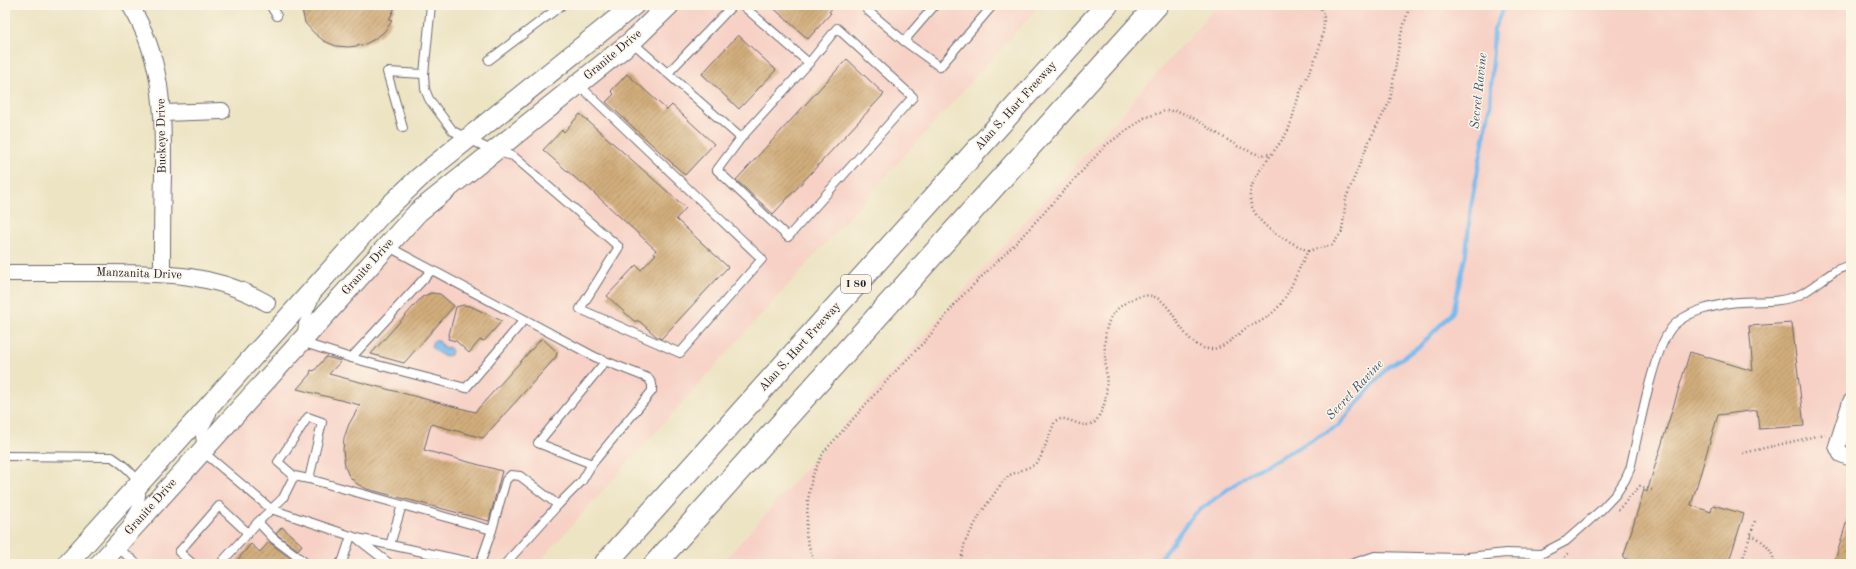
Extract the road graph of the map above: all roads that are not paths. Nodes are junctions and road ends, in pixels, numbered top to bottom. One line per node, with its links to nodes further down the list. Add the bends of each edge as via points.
1 (130, 5): 23 (street, Buckeye Drive, via 139,18 150,44 160,86)
2 (270, 5): 14 (lane)
3 (430, 5): 20 (lane)
4 (562, 5): 17 (lane)
5 (634, 5): 26 (street, Granite Drive)
6 (669, 5): 15 (street, Granite Drive)
7 (733, 5): 19 (lane)
8 (742, 5): 18 (lane)
9 (934, 5): 16 (lane)
10 (993, 5): 16 (lane, via 940,67)
11 (1107, 5): 67 (highway, Alan S. Hart Freeway / I 80)
12 (1156, 5): 68 (highway)
13 (867, 7): 16 (lane)
14 (277, 16)
15 (632, 41): 19 (lane); 21 (street, Granite Drive)
16 (904, 41)
17 (489, 60)
18 (809, 63): 25 (lane); 25 (lane, via 837,28 913,97 788,237 717,170)
19 (668, 73): 25 (lane)
20 (424, 74): 24 (lane, via 387,72); 26 (lane, via 429,99 453,131)
21 (578, 84): 27 (street, Granite Drive); 27 (lane, via 762,259 680,353 580,309 619,247 514,156)
22 (222, 111): 23 (street)
23 (163, 113): 32 (street, Buckeye Drive)
24 (403, 128)
25 (741, 138)
26 (467, 139): 27 (lane); 33 (street, Granite Drive, via 402,193)
27 (493, 151): 28 (street, Granite Drive, via 418,212)
28 (387, 246): 30 (lane); 36 (street, Granite Drive)
29 (1851, 264): 69 (lane, via 1798,295 1710,307 1690,314 1673,326 1662,342 1656,361 1630,469 1625,480 1601,510 1566,541 1541,554 1506,553 1459,558 1375,556)
30 (432, 271): 35 (lane); 37 (lane)
31 (5, 273): 32 (street, Manzanita Drive)
32 (162, 273): 34 (street, Manzanita Drive, via 219,282 248,292)
33 (324, 277): 36 (lane, via 303,324); 39 (street, Granite Drive)
34 (267, 303)
35 (524, 320): 37 (lane, via 466,388); 38 (lane)
36 (301, 342): 37 (lane); 41 (street, Granite Drive)
37 (351, 358)
38 (606, 362): 44 (lane, via 648,378 652,384 652,391); 44 (lane, via 538,443)
39 (228, 385): 41 (lane, via 200,436); 47 (street, Granite Drive)
40 (1851, 402): 43 (street, via 1837,446 1840,454)
41 (202, 451): 50 (lane); 56 (street, Granite Drive)
42 (5, 456): 47 (lane, via 112,457)
43 (1851, 458)
44 (592, 464): 49 (lane, via 582,481)
45 (294, 476): 46 (lane); 46 (lane, via 278,462 308,417 322,422); 50 (lane, via 283,498)
46 (309, 480): 48 (lane)
47 (139, 483): 56 (lane, via 142,497); 57 (street, Granite Drive)
48 (402, 505): 52 (lane); 55 (lane)
49 (558, 505): 52 (lane, via 520,476 511,475 506,480); 66 (lane)
50 (270, 509): 51 (lane); 54 (lane)
51 (258, 522): 53 (lane); 62 (lane, via 273,538)
52 (492, 530): 65 (lane)
53 (248, 533): 60 (lane, via 219,506 179,552); 61 (lane)
54 (354, 537): 55 (lane); 63 (lane); 64 (lane)
55 (390, 545): 65 (lane)
56 (116, 546): 58 (street, Granite Drive); 59 (lane)
57 (66, 564)
58 (100, 564)
59 (137, 564)
60 (193, 564)
61 (220, 564)
62 (307, 564)
63 (340, 564)
64 (390, 564)
65 (480, 564)
66 (505, 564)
67 (605, 564)
68 (655, 564)
69 (1351, 564)

